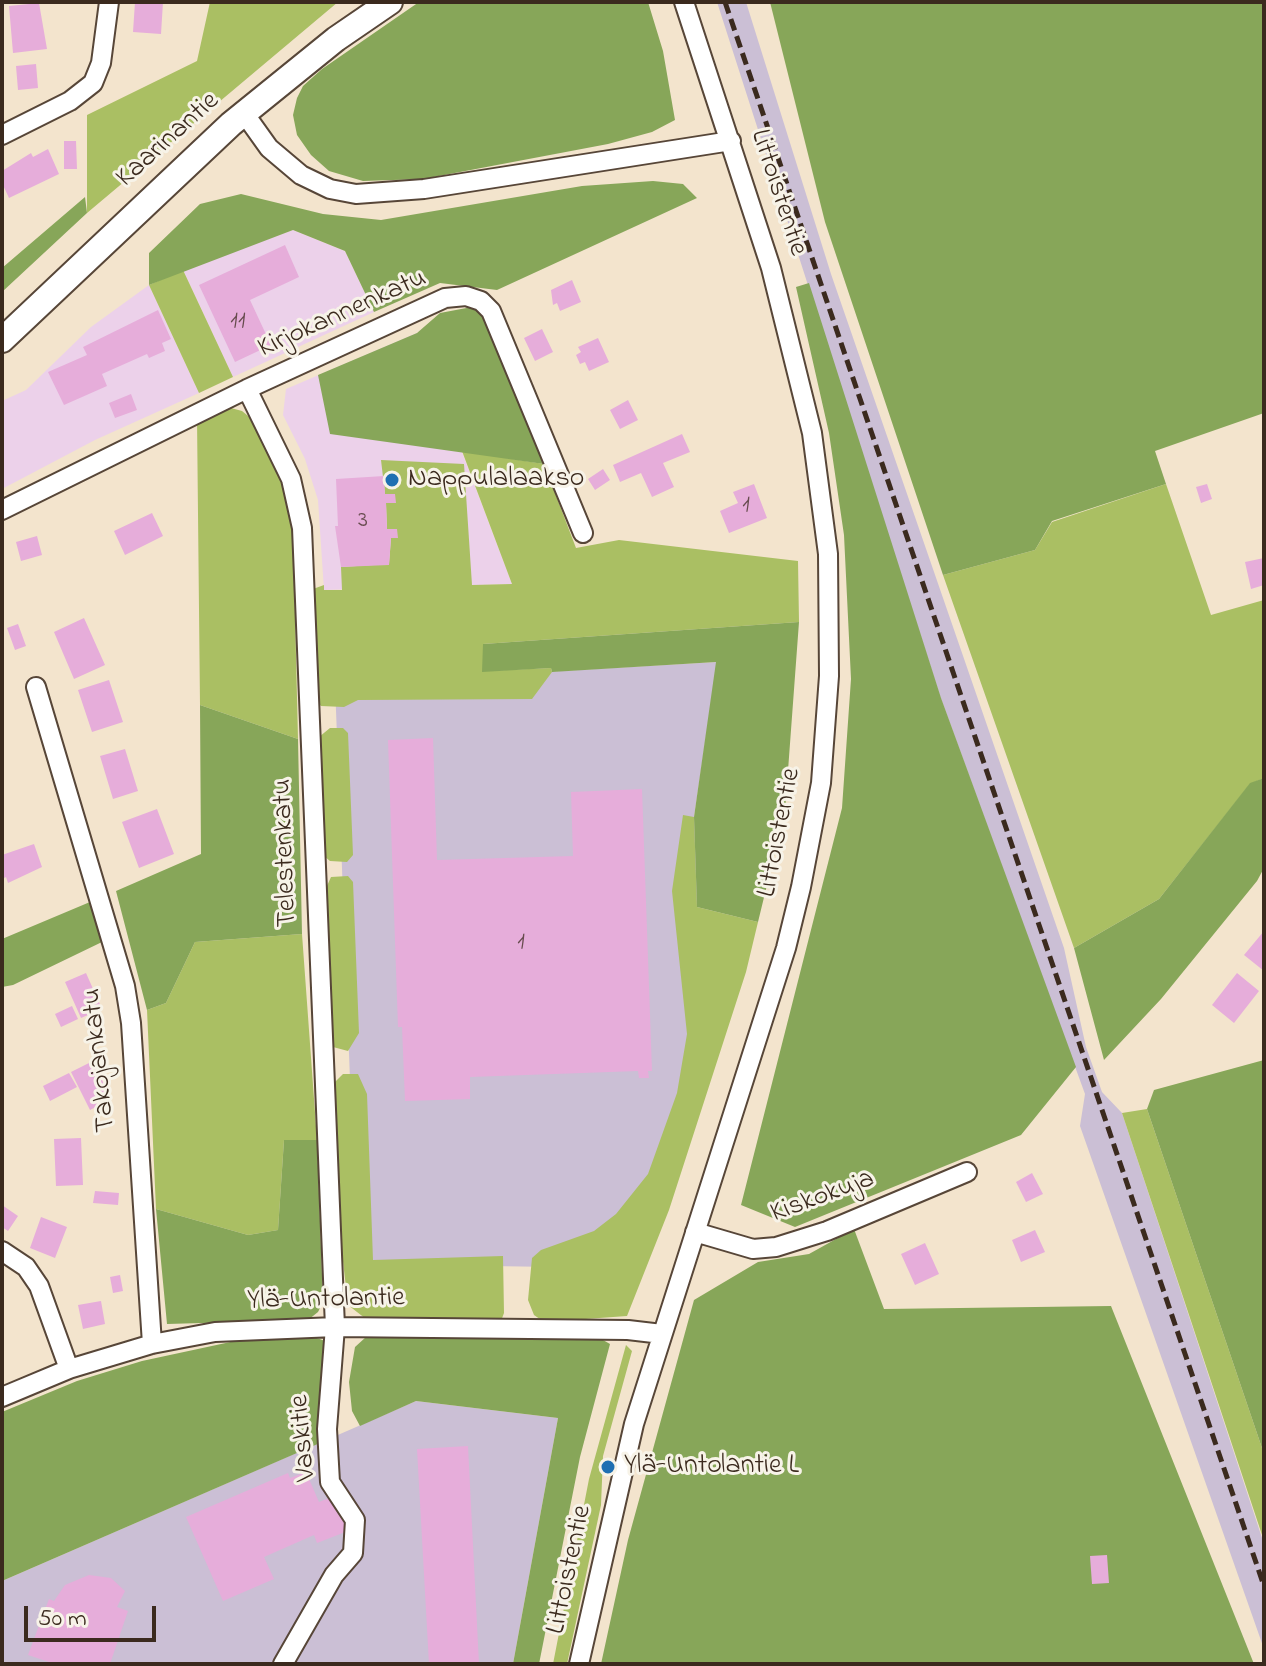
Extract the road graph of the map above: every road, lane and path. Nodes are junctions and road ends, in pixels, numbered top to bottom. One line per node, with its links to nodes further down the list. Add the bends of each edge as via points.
1 (109, 2): 5 (street, via 93,83 70,101)
2 (390, 2): 4 (main road, Kaarinantie)
3 (684, 2): 6 (street, Littoistentie)
4 (244, 113): 6 (street, via 269,148 301,175 356,194 424,189); 7 (main road, Kaarinantie)
5 (2, 135)
6 (731, 141): 13 (street, Littoistentie, via 771,268 812,433 828,554 829,676 821,783 801,887)
7 (2, 340)
8 (247, 389): 9 (street, Kirjokannenkatu); 10 (street, Kirjokannenkatu, via 445,298 481,301 491,311); 15 (street, Telestenkatu, via 291,479 302,528)
9 (2, 510)
10 (583, 533)
11 (36, 687): 17 (street, Takojankatu, via 126,994)
12 (967, 1172): 13 (street, Kiskokuja, via 776,1247 753,1249)
13 (695, 1232): 16 (street, Littoistentie)
14 (2, 1251): 18 (street, via 26,1267 39,1286)
15 (335, 1327): 16 (street, Ylä-Untolantie); 17 (street, Ylä-Untolantie, via 215,1332); 20 (street, Vaskitie, via 327,1413 330,1482 355,1520 353,1553 334,1575)
16 (662, 1334): 21 (street, Littoistentie, via 613,1504)
17 (152, 1344): 18 (street, Ylä-Untolantie)
18 (69, 1369): 19 (street, Ylä-Untolantie)
19 (2, 1397)
20 (283, 1664)
21 (579, 1664)

